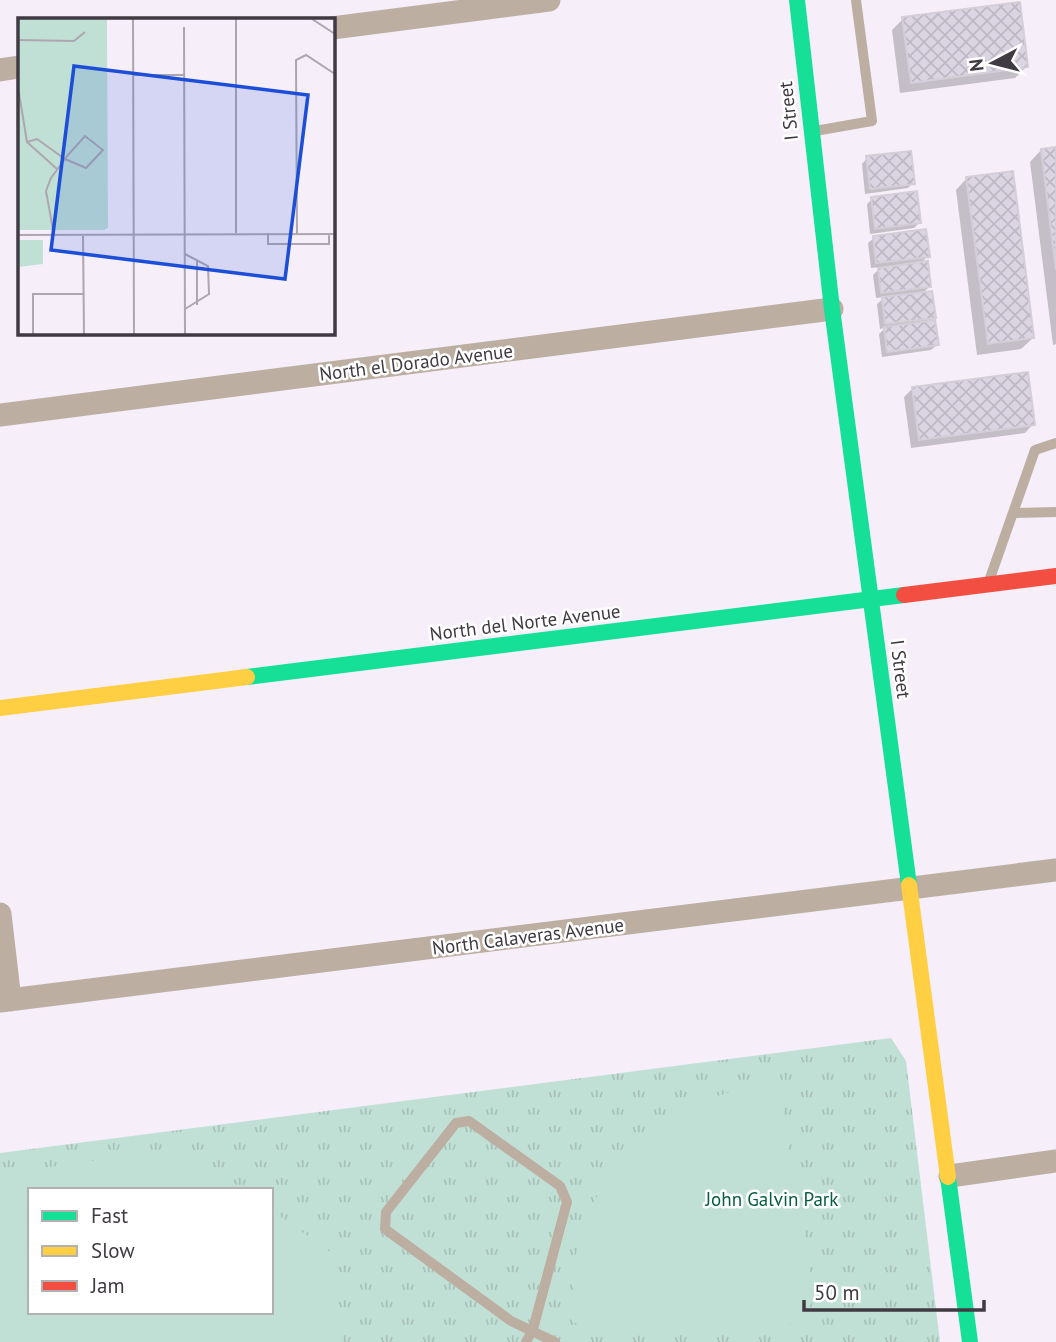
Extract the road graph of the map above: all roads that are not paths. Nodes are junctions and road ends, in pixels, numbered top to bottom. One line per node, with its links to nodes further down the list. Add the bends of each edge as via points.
1 (549, 0): 4 (street)
2 (797, 0): 7 (street, I Street)
3 (856, 0): 7 (lane, via 872,121)
4 (334, 27)
5 (18, 67): 6 (street)
6 (0, 70)
7 (812, 131): 8 (street, I Street)
8 (832, 309): 9 (street, North el Dorado Avenue); 15 (street, I Street)
9 (0, 415)
10 (1056, 443): 12 (lane, via 1035,450)
11 (1056, 512): 12 (lane)
12 (1013, 513): 14 (lane)
13 (1056, 576): 14 (street, North del Norte Avenue)
14 (987, 585): 15 (street, North del Norte Avenue)
15 (871, 600): 16 (street, North del Norte Avenue); 18 (street, I Street)
16 (0, 708)
17 (1056, 870): 18 (street, North Calaveras Avenue)
18 (908, 889): 20 (street, North Calaveras Avenue); 22 (street, I Street)
19 (0, 914): 20 (street)
20 (5, 1000)
21 (1056, 1161): 22 (street)
22 (950, 1176): 24 (street, I Street)
23 (533, 1329): 23 (lane, via 568,1202 560,1186 469,1121 456,1123 386,1212 385,1229 511,1321); 25 (lane); 26 (lane)
24 (965, 1340)
25 (526, 1342)
26 (555, 1342)

